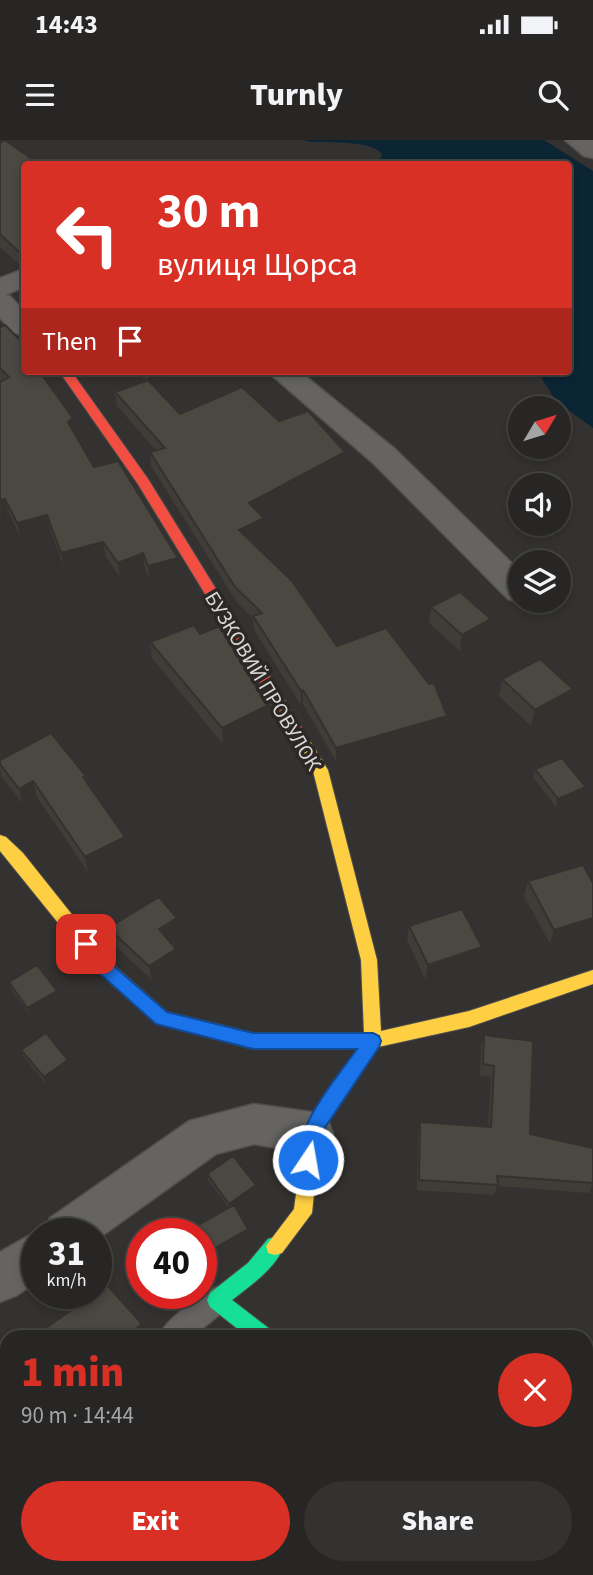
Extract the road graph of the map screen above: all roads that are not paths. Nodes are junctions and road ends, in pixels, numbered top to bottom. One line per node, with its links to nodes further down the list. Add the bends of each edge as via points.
1 (577, 140): 2 (street)
2 (593, 151)
3 (21, 278): 4 (street)
4 (0, 288)
5 (0, 302): 6 (street)
6 (21, 324)
7 (68, 375): 12 (street, БУЗКОВИЙ ПРОВУЛОК, via 143,482 320,771 369,960)
8 (286, 375): 9 (street, via 384,456)
9 (508, 578)
10 (0, 841): 12 (street, via 103,966 162,1018 253,1041)
11 (593, 977): 12 (street, via 469,1019)
12 (373, 1041): 13 (street)
13 (311, 1133): 14 (street, via 254,1124 205,1136); 17 (street, via 303,1213 255,1270)
14 (89, 1218)
15 (21, 1265): 16 (street)
16 (0, 1279)
17 (217, 1300): 20 (street)
18 (206, 1309): 19 (lane)
19 (180, 1330)
20 (255, 1330)

